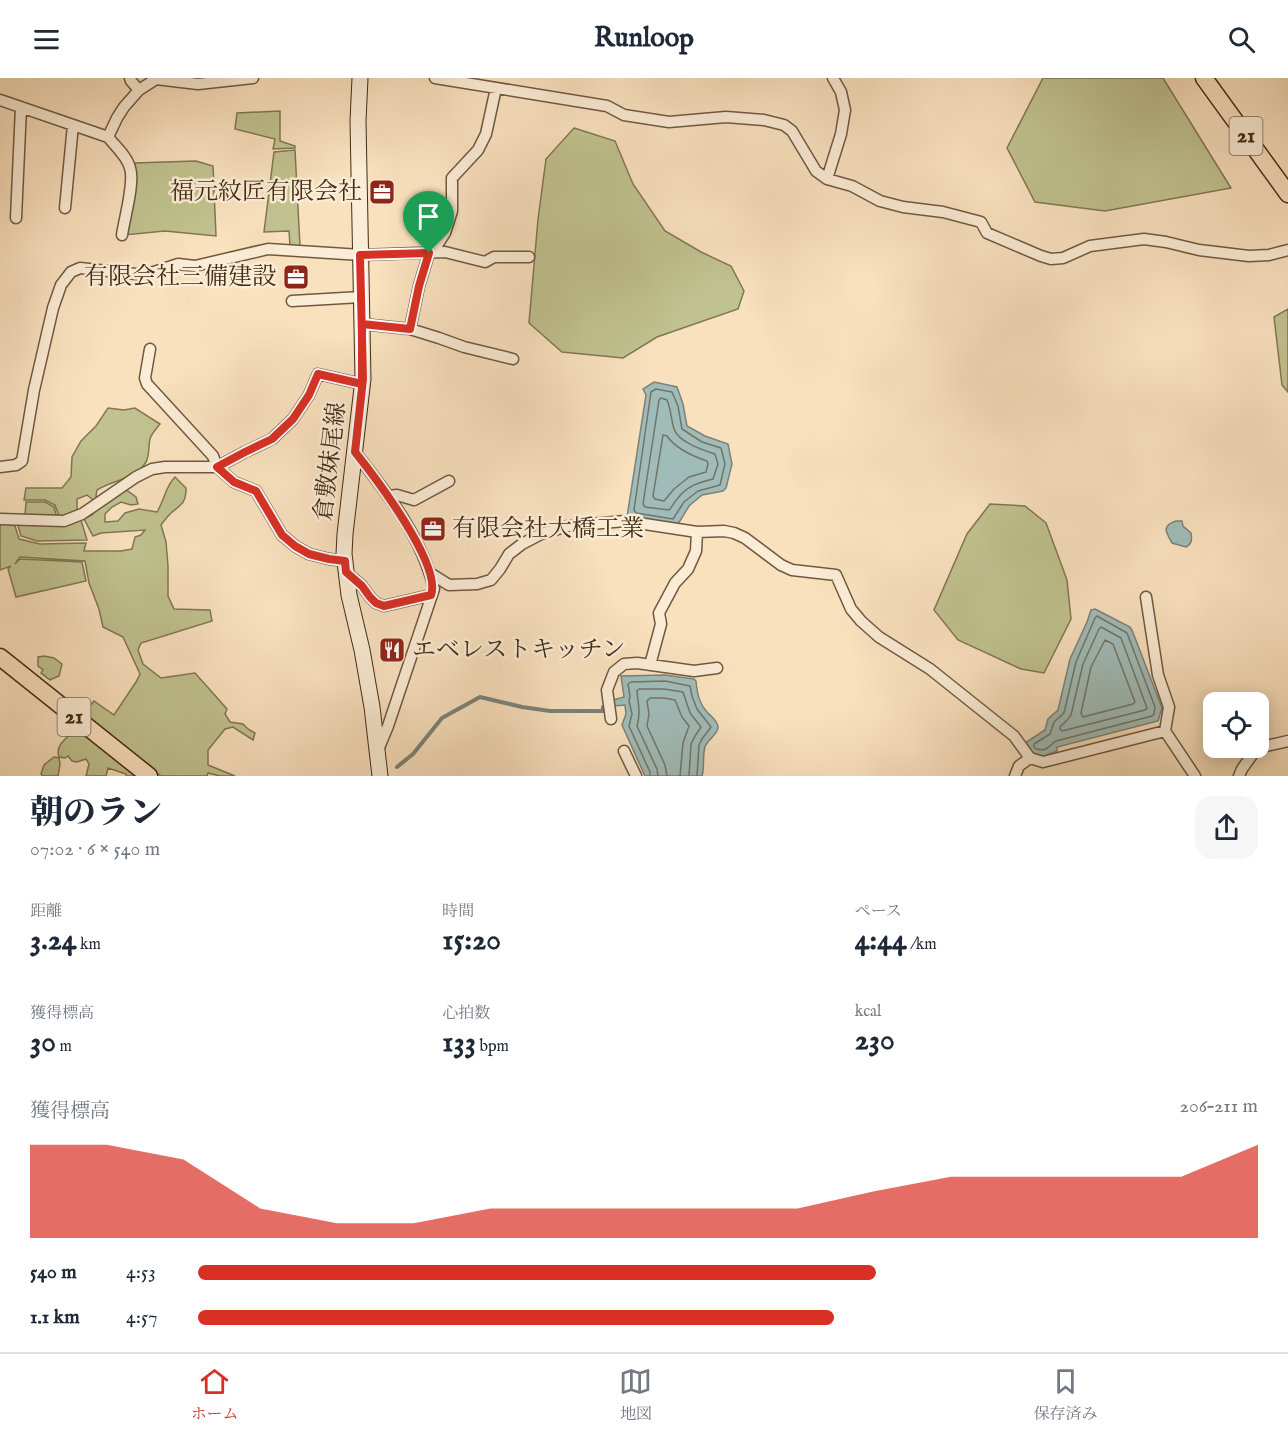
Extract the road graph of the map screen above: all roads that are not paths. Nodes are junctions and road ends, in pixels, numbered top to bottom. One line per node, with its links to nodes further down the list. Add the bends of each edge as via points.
1 (130, 78): 8 (street)
2 (251, 78): 8 (street, via 198,84 156,79)
3 (360, 78): 20 (main road, 倉敷妹尾線)
4 (435, 78): 7 (street)
5 (833, 78): 13 (street, via 845,110)
6 (1204, 78): 14 (main road, 21)
7 (498, 85): 13 (street, via 669,122 726,117 784,125 792,131 816,171); 19 (street, via 486,134 478,150 452,178 452,211 445,233)
8 (140, 90): 12 (street, via 124,107)
9 (0, 100): 10 (street)
10 (21, 107): 11 (street); 16 (street)
11 (73, 125): 12 (street); 15 (street)
12 (108, 137): 17 (street, via 132,170)
13 (827, 179): 18 (street, via 852,186 880,201 981,222 987,233 1051,259 1090,246 1144,238 1249,256)
14 (1288, 194)
15 (65, 208)
16 (16, 218)
17 (122, 235)
18 (1288, 250)
19 (430, 253): 20 (street); 21 (street, via 445,252 485,262 494,257); 25 (street)
20 (360, 255): 22 (main road, 倉敷妹尾線); 30 (street, via 268,249 195,266 178,264 145,275 80,268 71,272 61,285 53,308 21,461)
21 (529, 257)
22 (361, 297): 23 (street); 24 (main road, 倉敷妹尾線)
23 (292, 301)
24 (362, 324): 25 (street); 28 (main road, 倉敷妹尾線)
25 (410, 329): 27 (street)
26 (150, 349): 31 (street, via 147,384 213,456)
27 (513, 359)
28 (362, 384): 29 (main road, 倉敷妹尾線); 31 (street, via 318,374 293,419 272,439)
29 (355, 452): 33 (street); 36 (main road, 倉敷妹尾線)
30 (0, 467)
31 (217, 467): 34 (street, via 152,469 82,514 64,521); 36 (street, via 234,482 256,491 282,535 295,546)
32 (449, 481): 33 (street, via 414,500)
33 (388, 496): 37 (street)
34 (0, 519)
35 (697, 532): 37 (street, via 625,521 568,526 522,544 509,554 491,580 449,585); 41 (street, via 696,551 688,569 675,583 659,613 661,624); 48 (street, via 734,533 781,566 836,575 851,609 861,621 930,669 1014,736)
36 (345, 567): 38 (street, via 376,603 384,606); 47 (main road, 倉敷妹尾線)
37 (430, 573): 38 (street, via 434,589)
38 (431, 595): 47 (street)
39 (1146, 597): 44 (street, via 1158,675 1169,706)
40 (0, 657): 49 (main road, 21)
41 (650, 664): 42 (street, via 694,671); 43 (street, via 624,664 614,672 607,690)
42 (717, 668)
43 (610, 710)
44 (1165, 730): 48 (street, via 1043,762); 53 (street)
45 (1288, 741): 54 (street, via 1257,748)
46 (624, 751): 51 (street)
47 (378, 752): 50 (main road, 倉敷妹尾線)
48 (1030, 758): 52 (street, via 1018,766)
49 (149, 776)
50 (380, 776)
51 (636, 776)
52 (1015, 776)
53 (1195, 776)
54 (1239, 776)

